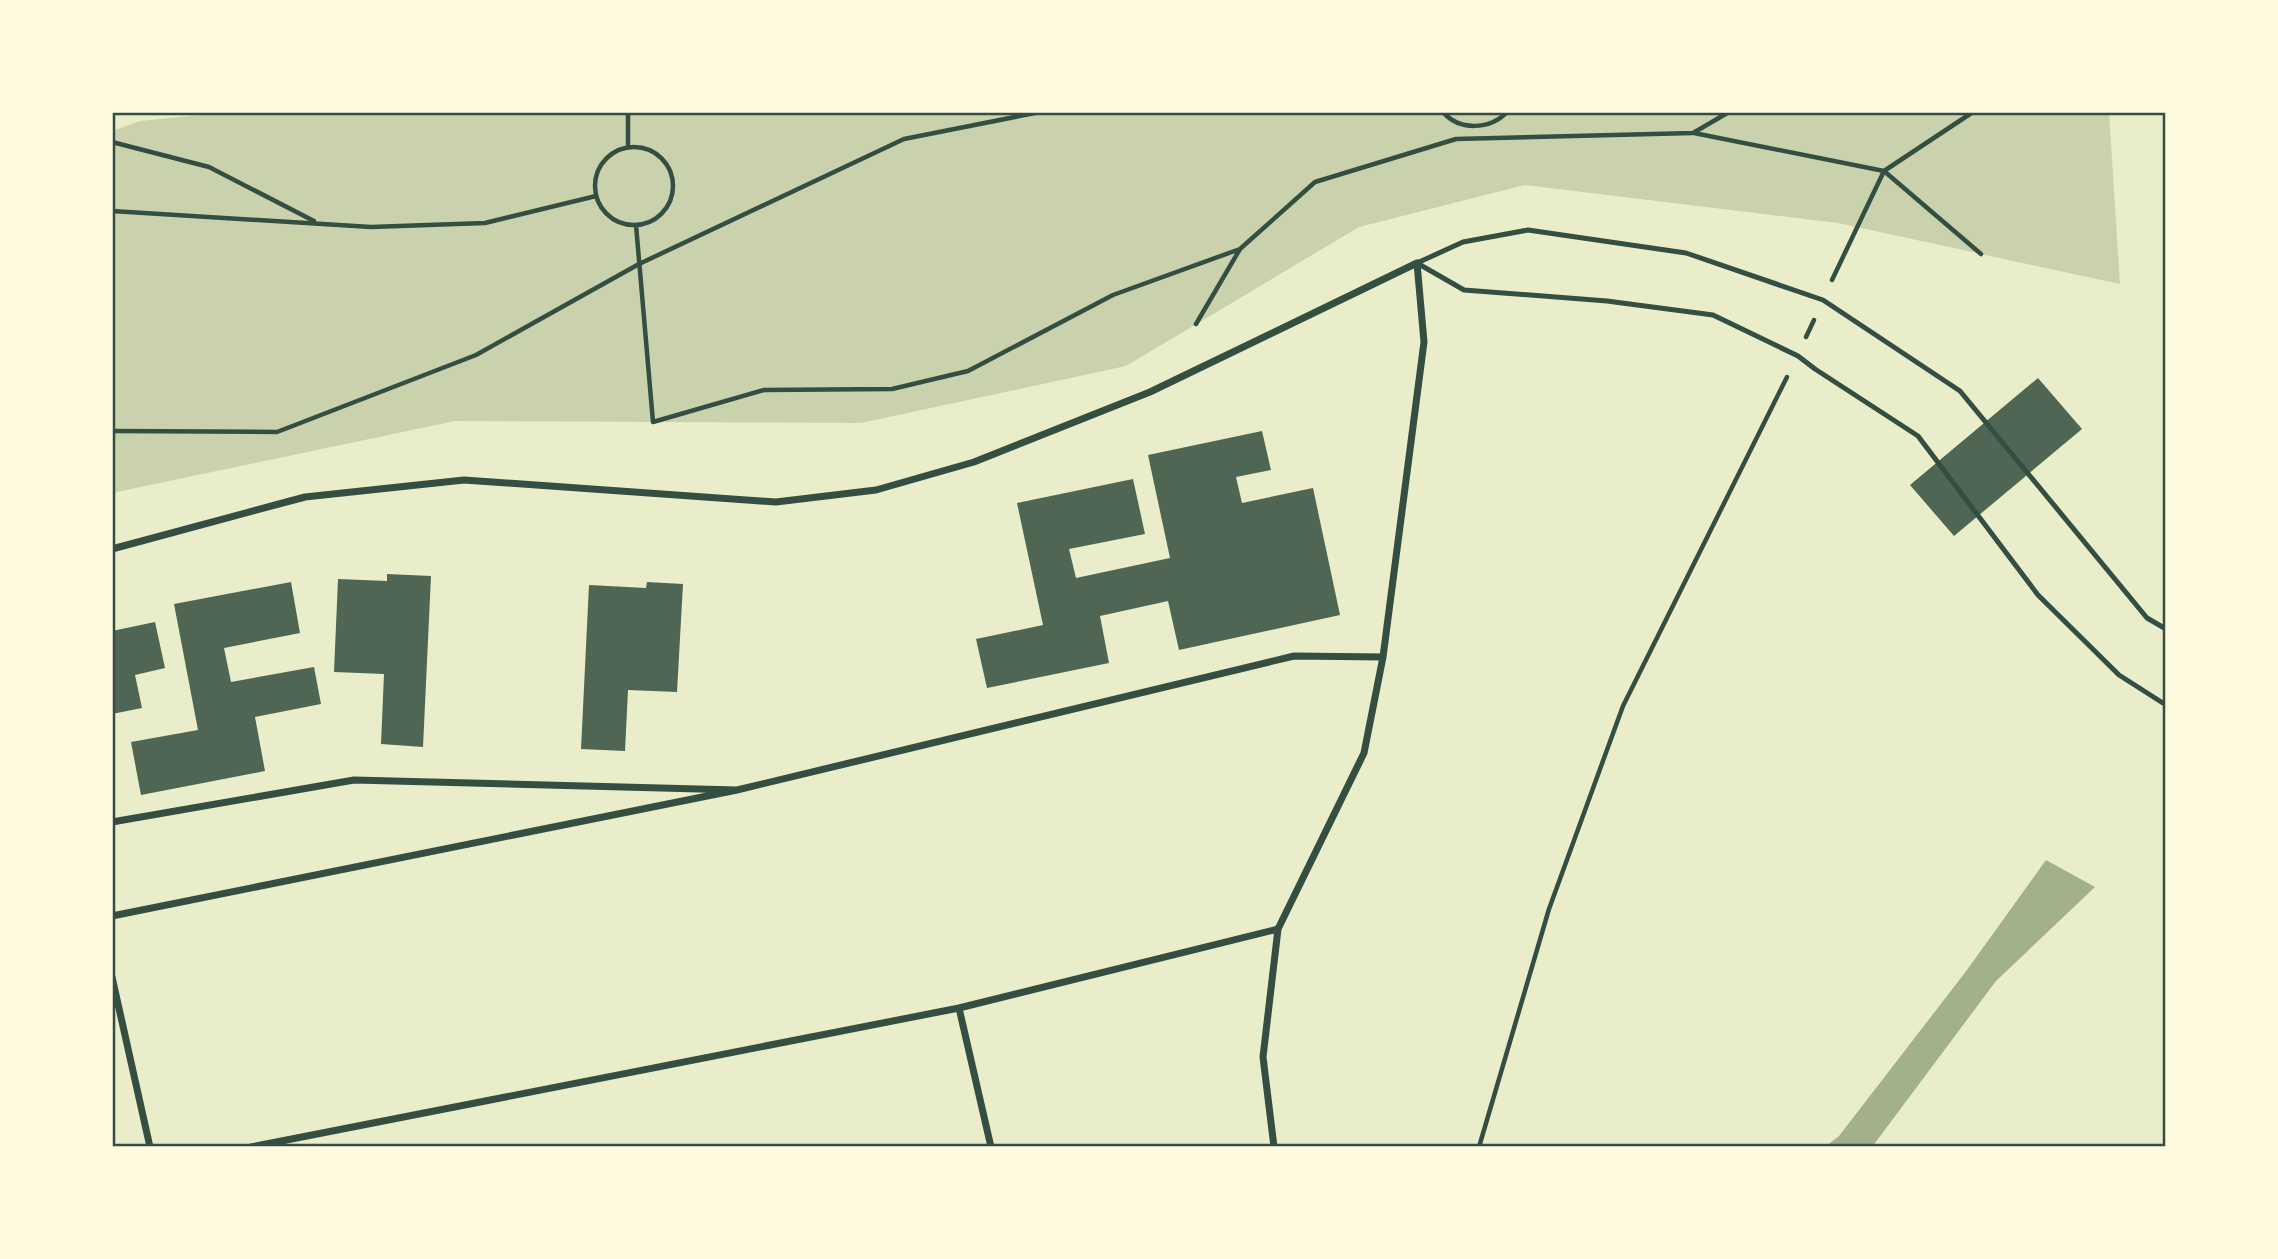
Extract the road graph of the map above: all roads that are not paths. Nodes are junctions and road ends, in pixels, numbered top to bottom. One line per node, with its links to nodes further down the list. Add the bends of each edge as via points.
1 (1417, 263): 2 (street, via 1150,392 974,462 876,490 776,502 464,480 305,497); 3 (lane, via 1463,242 1528,230 1686,253 1823,300 1960,391 2147,618); 4 (street, via 1424,342); 5 (lane, via 1464,290 1713,315 1798,356 1918,436 2038,595 2119,675)
2 (112, 549)
3 (2166, 629)
4 (1383, 657): 6 (street, via 1294,656); 9 (street, via 1364,753)
5 (2166, 705)
6 (737, 790): 7 (street, via 354,780); 8 (street)
7 (112, 822)
8 (112, 916)
9 (1278, 929): 11 (street); 15 (street, via 1263,1057)
10 (112, 977): 12 (street)
11 (959, 1008): 13 (street); 14 (street)
12 (150, 1147)
13 (251, 1147)
14 (991, 1147)
15 (1274, 1147)

